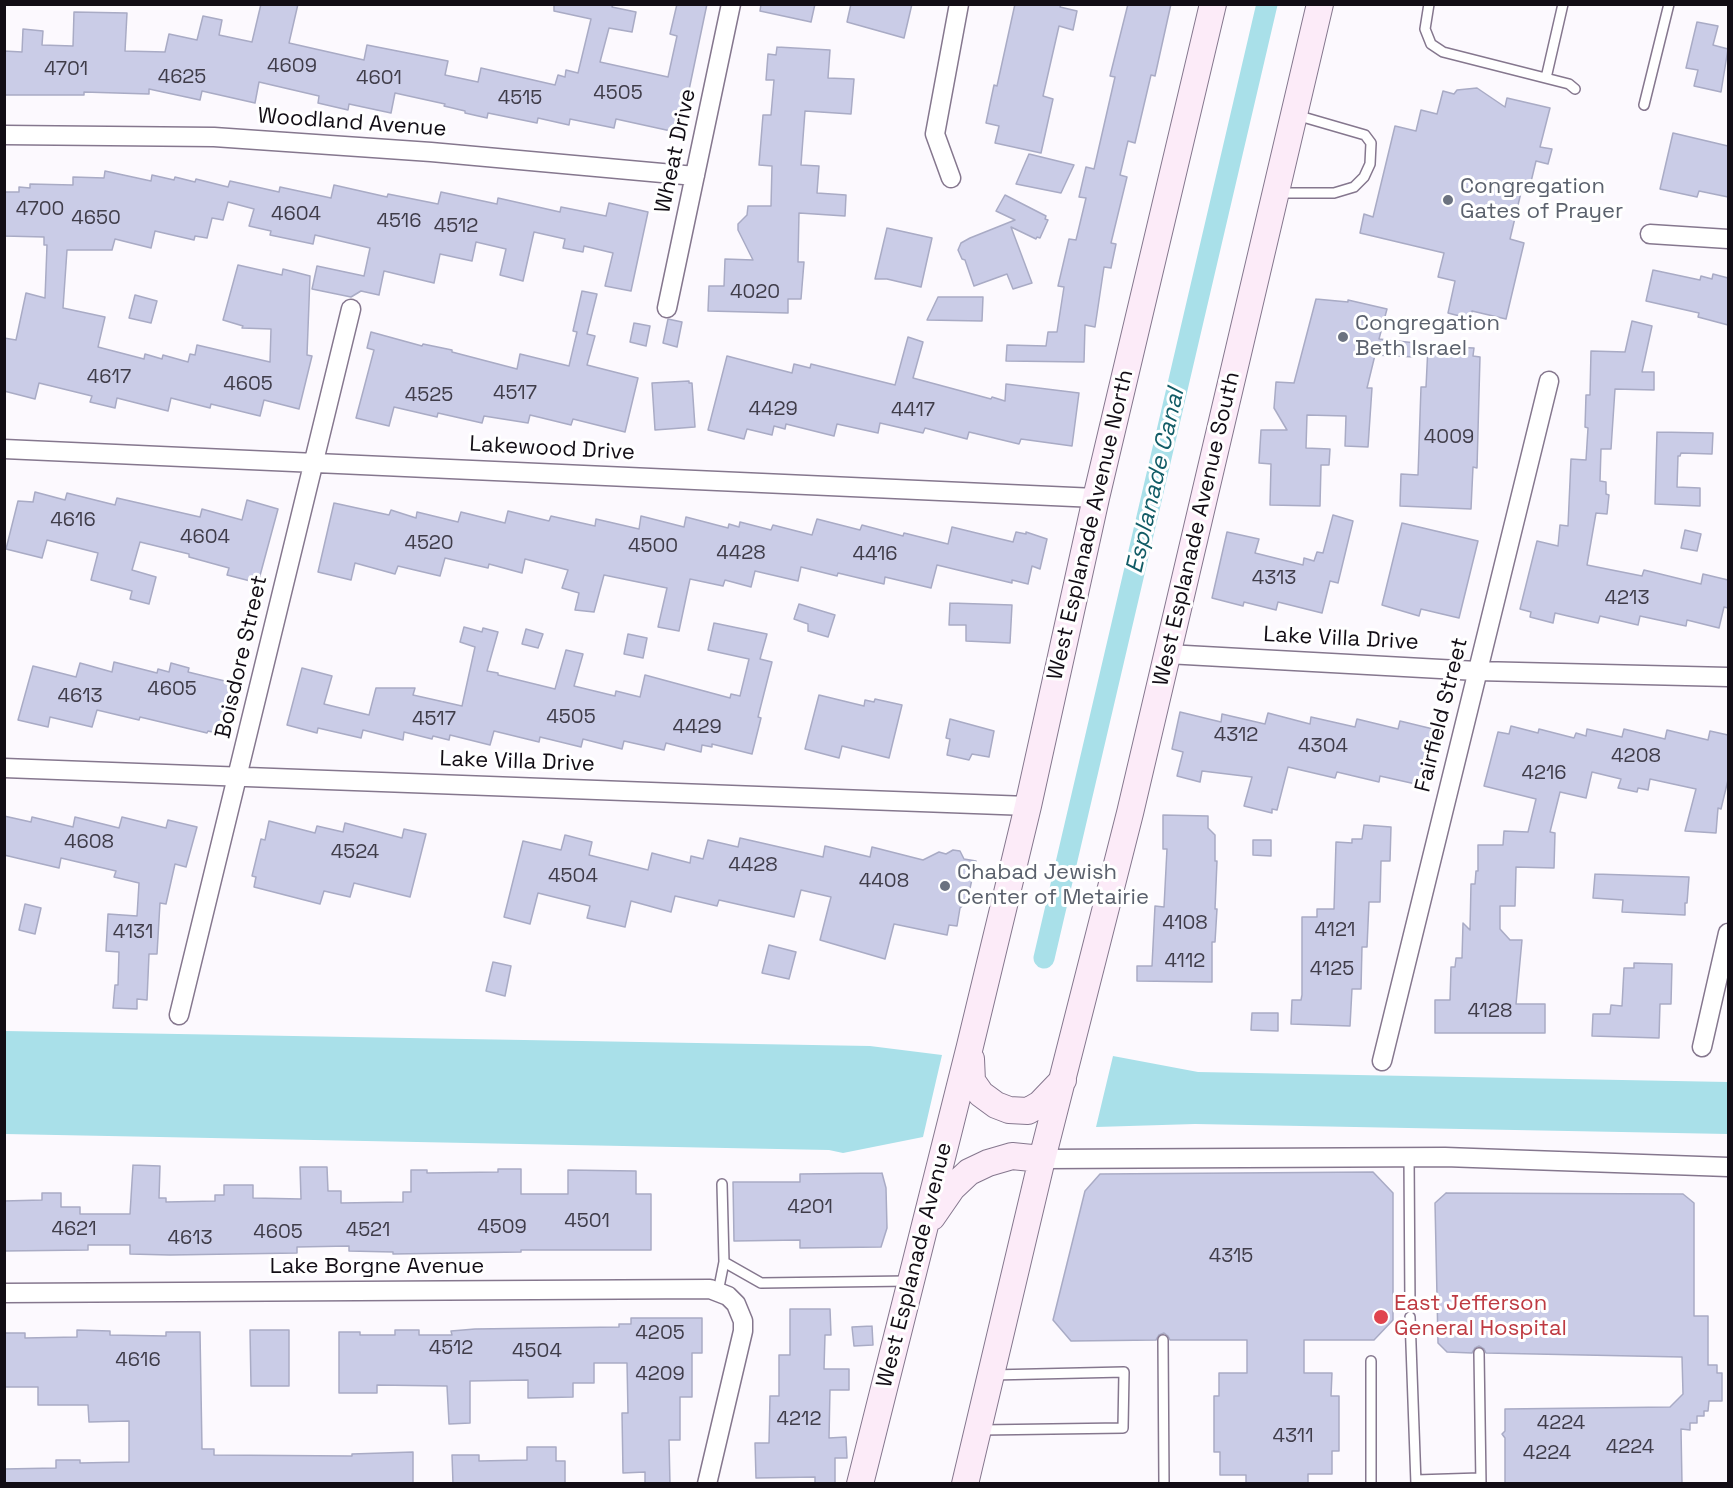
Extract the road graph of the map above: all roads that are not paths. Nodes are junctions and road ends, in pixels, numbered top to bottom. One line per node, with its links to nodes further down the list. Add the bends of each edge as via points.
1 (731, 4): 13 (street, Wheat Drive)
2 (959, 4): 14 (street, via 935,134)
3 (1213, 4): 23 (main road, West Esplanade Avenue North)
4 (1320, 4): 11 (main road, West Esplanade Avenue South)
5 (1429, 4): 8 (lane, via 1425,29 1431,44 1443,52)
6 (1563, 4): 8 (lane)
7 (1669, 4): 10 (lane)
8 (1546, 78): 9 (lane)
9 (1575, 89)
10 (1644, 105)
11 (1294, 114): 15 (main road, West Esplanade Avenue South); 15 (lane, via 1365,135 1371,142 1370,164 1354,187 1334,193)
12 (4, 135): 13 (street, Woodland Avenue, via 214,137)
13 (695, 176): 18 (street, Wheat Drive)
14 (951, 178)
15 (1276, 193): 24 (main road, West Esplanade Avenue South)
16 (1650, 234): 17 (street)
17 (1728, 239)
18 (667, 308)
19 (351, 309): 22 (street, Boisdore Street)
20 (1549, 381): 25 (street, Fairfield Street)
21 (4, 448): 22 (street, Lakewood Drive)
22 (313, 463): 23 (street, Lakewood Drive); 28 (street, Boisdore Street)
23 (1096, 498): 29 (main road, West Esplanade Avenue North)
24 (1167, 654): 25 (street, Lake Villa Drive); 35 (main road, West Esplanade Avenue South)
25 (1477, 671): 26 (street, Lake Villa Drive); 34 (street, Fairfield Street)
26 (1728, 677)
27 (4, 768): 28 (street, Lake Villa Drive)
28 (238, 776): 29 (street, Lake Villa Drive); 31 (street, Boisdore Street)
29 (1028, 806): 32 (main road, West Esplanade Avenue North)
30 (1728, 933): 33 (street)
31 (179, 1015)
32 (970, 1046): 35 (main road, via 972,1082 981,1094 1009,1110 1028,1111); 40 (main road, West Esplanade Avenue)
33 (1702, 1047)
34 (1382, 1061)
35 (1063, 1080): 37 (main road)
36 (1409, 1156): 37 (street); 38 (street); 45 (lane)
37 (1042, 1159): 40 (main road, via 1012,1156 969,1172 952,1188); 50 (main road)
38 (1728, 1167)
39 (723, 1184): 41 (lane)
40 (922, 1232): 42 (main road, West Esplanade Avenue)
41 (724, 1262): 42 (lane, via 761,1284); 43 (lane)
42 (910, 1281): 52 (main road, West Esplanade Avenue)
43 (718, 1292): 44 (street, Lake Borgne Avenue, via 698,1289); 55 (street, via 736,1304 743,1331)
44 (4, 1293)
45 (1410, 1307)
46 (1410, 1317): 54 (lane)
47 (1163, 1340): 59 (lane)
48 (1479, 1353): 53 (lane)
49 (1371, 1361): 60 (lane)
50 (991, 1375): 51 (main road); 51 (lane, via 1124,1372 1123,1428)
51 (978, 1430): 58 (main road)
52 (873, 1434): 56 (main road, West Esplanade Avenue); 57 (main road)
53 (1480, 1481): 54 (lane)
54 (1416, 1482)
55 (707, 1484)
56 (860, 1484)
57 (874, 1484)
58 (965, 1484)
59 (1164, 1484)
60 (1371, 1484)

